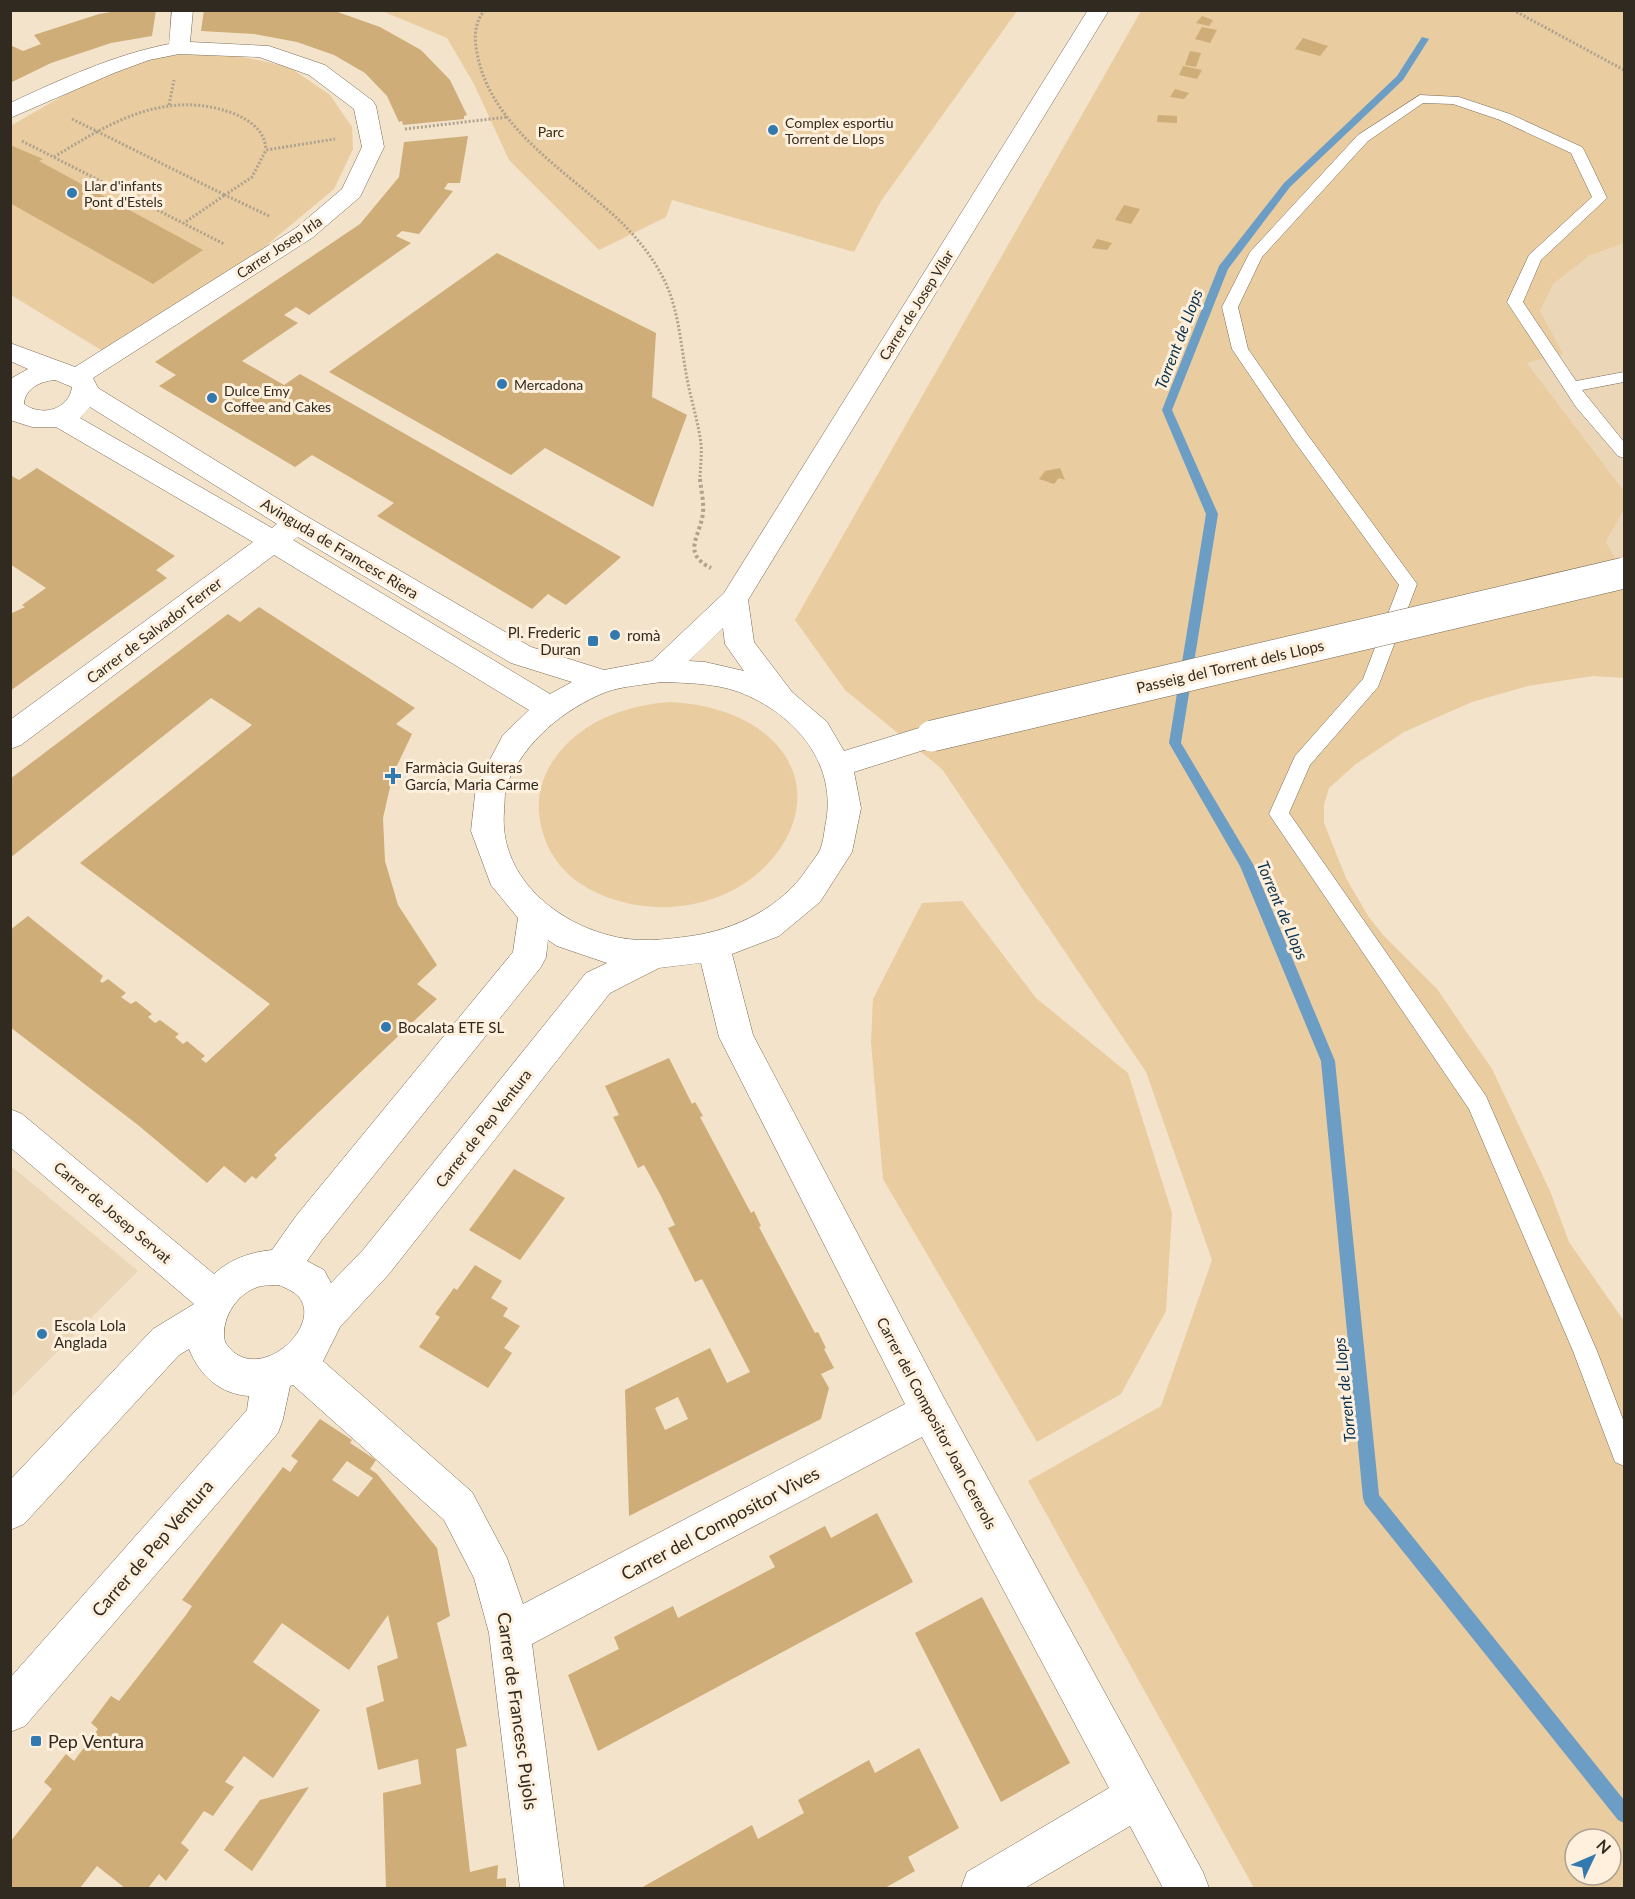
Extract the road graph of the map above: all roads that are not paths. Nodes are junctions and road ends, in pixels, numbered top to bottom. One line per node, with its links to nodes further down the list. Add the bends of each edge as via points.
1 (183, 10): 3 (street)
2 (1099, 10): 15 (street, Carrer de Josep Vilar)
3 (179, 48): 4 (street, Carrer Josep Irla, via 115,64); 7 (street, Carrer Josep Irla, via 261,51 317,70 365,106 373,147 352,192 304,233)
4 (10, 111)
5 (10, 351): 7 (street, Avinguda de Francesc Riera)
6 (1624, 377): 8 (lane)
7 (73, 380): 9 (street, via 46,372 25,381); 10 (street, via 77,407); 12 (street, Avinguda de Francesc Riera)
8 (1572, 387): 11 (lane); 31 (lane, via 1515,302 1534,258 1600,198 1577,150 1505,117 1454,100 1420,99 1363,138 1255,255 1230,308 1240,349 1408,584 1371,682 1302,761 1280,813 1478,1103 1585,1351)
9 (12, 404): 10 (street, via 35,420)
10 (59, 417): 13 (street, Avinguda de Francesc Riera)
11 (1624, 452)
12 (296, 523): 13 (street, Carrer de Salvador Ferrer); 17 (street, Avinguda de Francesc Riera, via 521,655)
13 (273, 541): 19 (street, Avinguda de Francesc Riera); 20 (street, Carrer de Salvador Ferrer)
14 (1624, 573): 21 (street, Passeig del Torrent dels Llops, bridge, via 932,736)
15 (738, 592): 16 (street, Carrer de Josep Vilar); 18 (street, via 740,644)
16 (661, 671): 17 (street); 18 (street, via 715,675 746,683)
17 (604, 681): 19 (street)
18 (783, 701): 21 (street, via 816,730)
19 (550, 708): 22 (street, via 514,743 491,786 487,831 502,876)
20 (10, 737)
21 (837, 765): 23 (street, via 845,808 836,852 809,893 767,926)
22 (535, 915): 24 (street, via 569,936 610,950); 26 (street, via 529,957 309,1228)
23 (714, 947): 24 (street); 30 (street, Carrer del Compositor Joan Cererols, via 736,1037)
24 (654, 955): 28 (street, Carrer de Pep Ventura, via 598,983 376,1262)
25 (10, 1125): 27 (street, Carrer de Josep Servat)
26 (282, 1267): 27 (street, via 244,1274 226,1287); 28 (street, via 300,1272 313,1284 322,1298)
27 (211, 1309): 29 (street, via 206,1337 210,1354 220,1367 236,1376 254,1379); 32 (street, via 166,1342)
28 (324, 1317): 29 (street, via 319,1336 308,1353)
29 (285, 1369): 33 (street, Carrer de Francesc Pujols, via 459,1506 493,1572); 34 (street, Carrer de Pep Ventura, via 264,1419)
30 (930, 1412): 33 (street, Carrer del Compositor Vives); 35 (street, Carrer del Compositor Joan Cererols)
31 (1624, 1453)
32 (10, 1510)
33 (510, 1633): 36 (street, Carrer de Francesc Pujols)
34 (10, 1711)
35 (1138, 1796): 37 (street); 38 (street, Carrer del Compositor Joan Cererols)
36 (542, 1888)
37 (983, 1888)
38 (1187, 1888)

